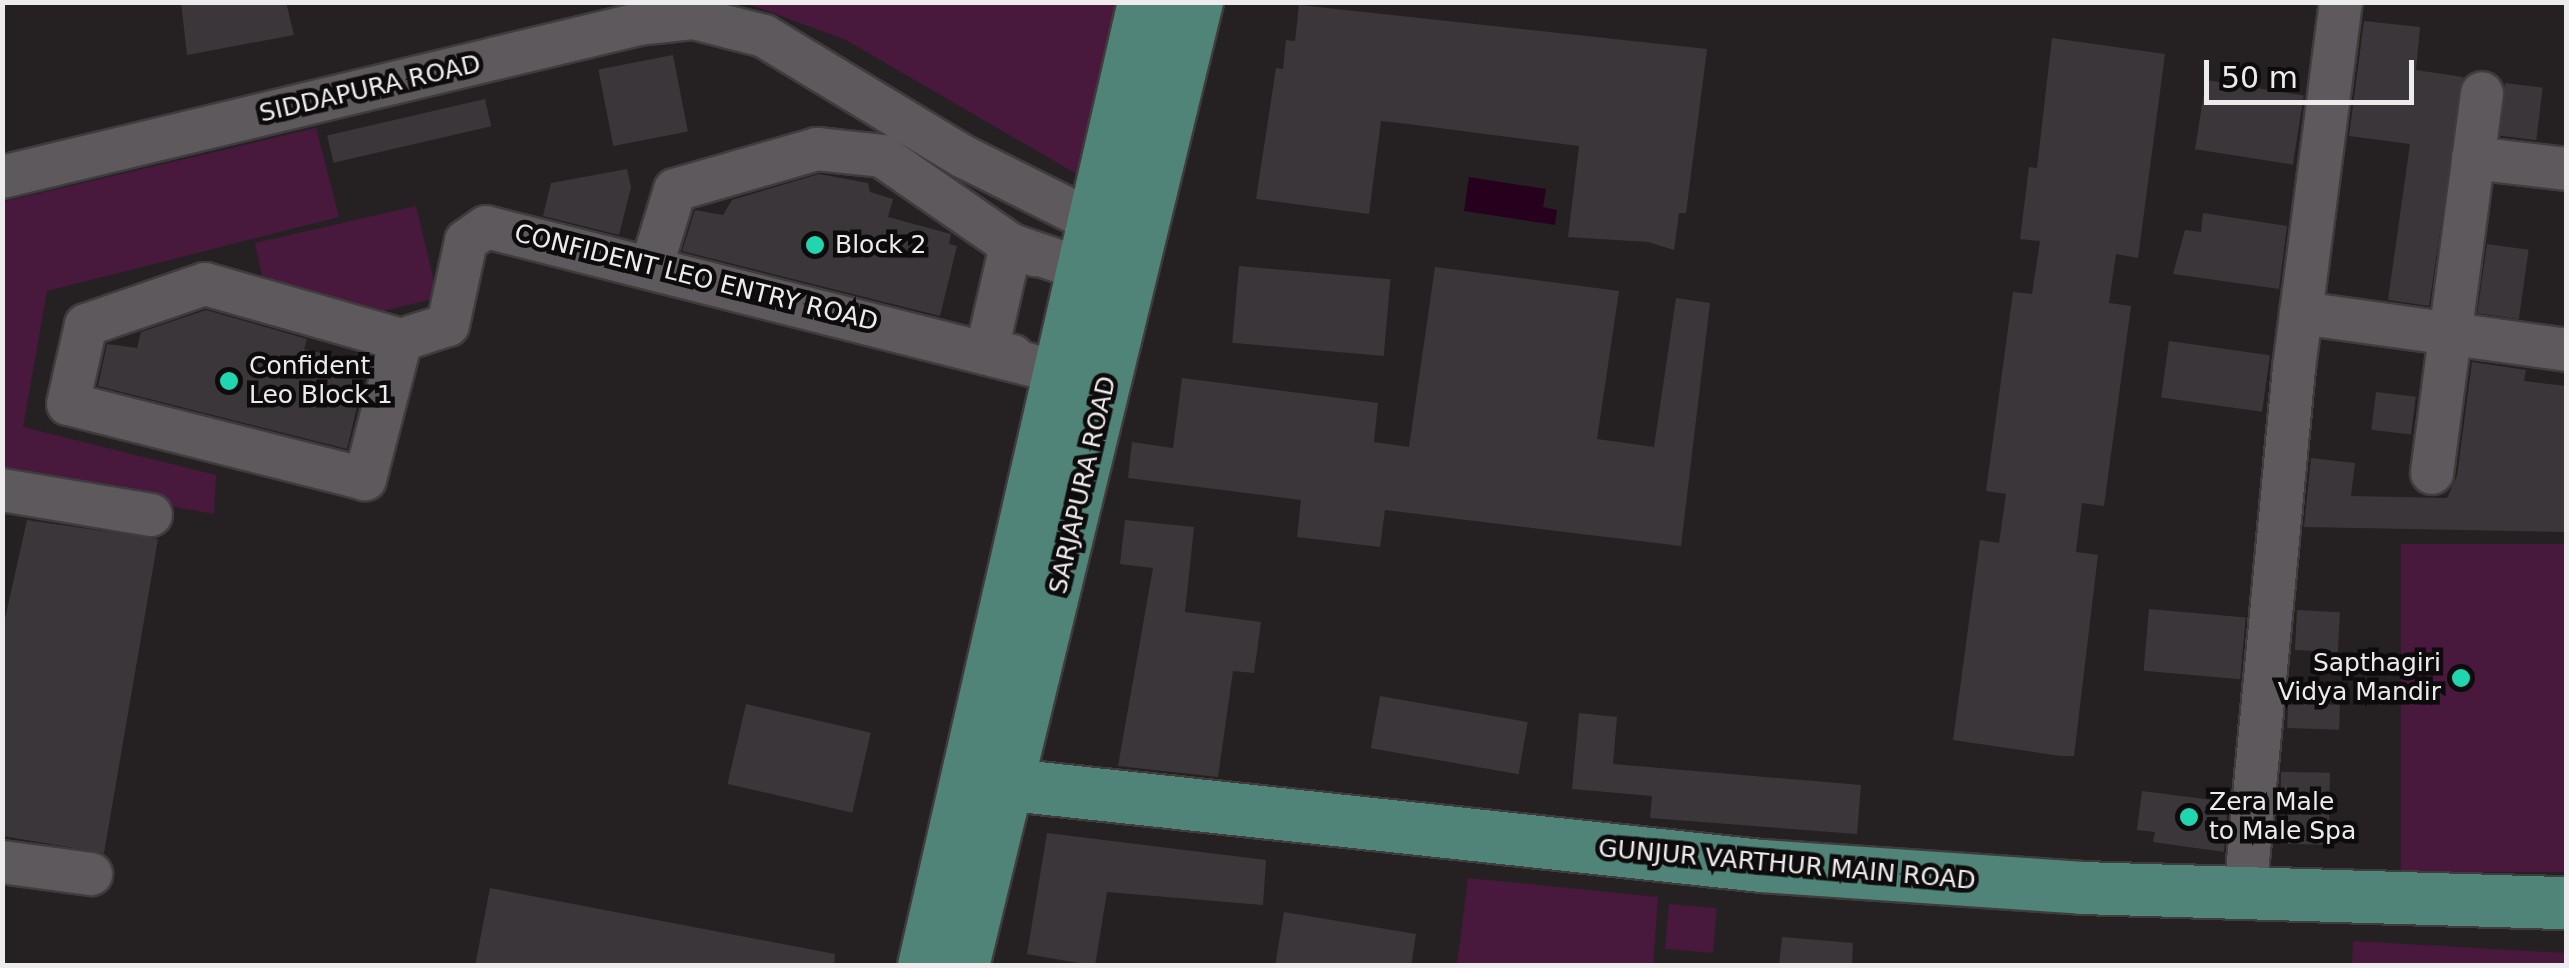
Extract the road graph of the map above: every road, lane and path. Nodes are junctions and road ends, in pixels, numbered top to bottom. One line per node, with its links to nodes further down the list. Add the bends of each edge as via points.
1 (1144, 2): 8 (main road, SARJAPURA ROAD)
2 (1197, 2): 18 (main road, SARJAPURA ROAD)
3 (2340, 2): 10 (street)
4 (2482, 94): 5 (street)
5 (2473, 158): 6 (street); 11 (street)
6 (2566, 169)
7 (2, 177): 8 (street, SIDDAPURA ROAD, via 639,24 693,18 740,26 980,166)
8 (1057, 248): 9 (street, via 882,156 817,148 675,190); 14 (main road, SARJAPURA ROAD); 14 (street)
9 (651, 268): 12 (street, CONFIDENT LEO ENTRY ROAD, via 486,227 466,241 448,325); 14 (street, CONFIDENT LEO ENTRY ROAD)
10 (2302, 313): 11 (street); 21 (street)
11 (2450, 334): 13 (street); 15 (street)
12 (401, 340): 12 (street, via 365,479 68,404 86,325 204,284)
13 (2566, 350)
14 (1020, 360): 23 (main road, SARJAPURA ROAD)
15 (2432, 473)
16 (2, 490): 17 (street)
17 (151, 515)
18 (1011, 785): 21 (main road, GUNJUR VARTHUR MAIN ROAD, via 1713,862); 24 (main road, SARJAPURA ROAD)
19 (2, 862): 20 (street)
20 (91, 874)
21 (2245, 894): 22 (main road, GUNJUR VARTHUR MAIN ROAD)
22 (2566, 903)
23 (924, 966)
24 (964, 966)

